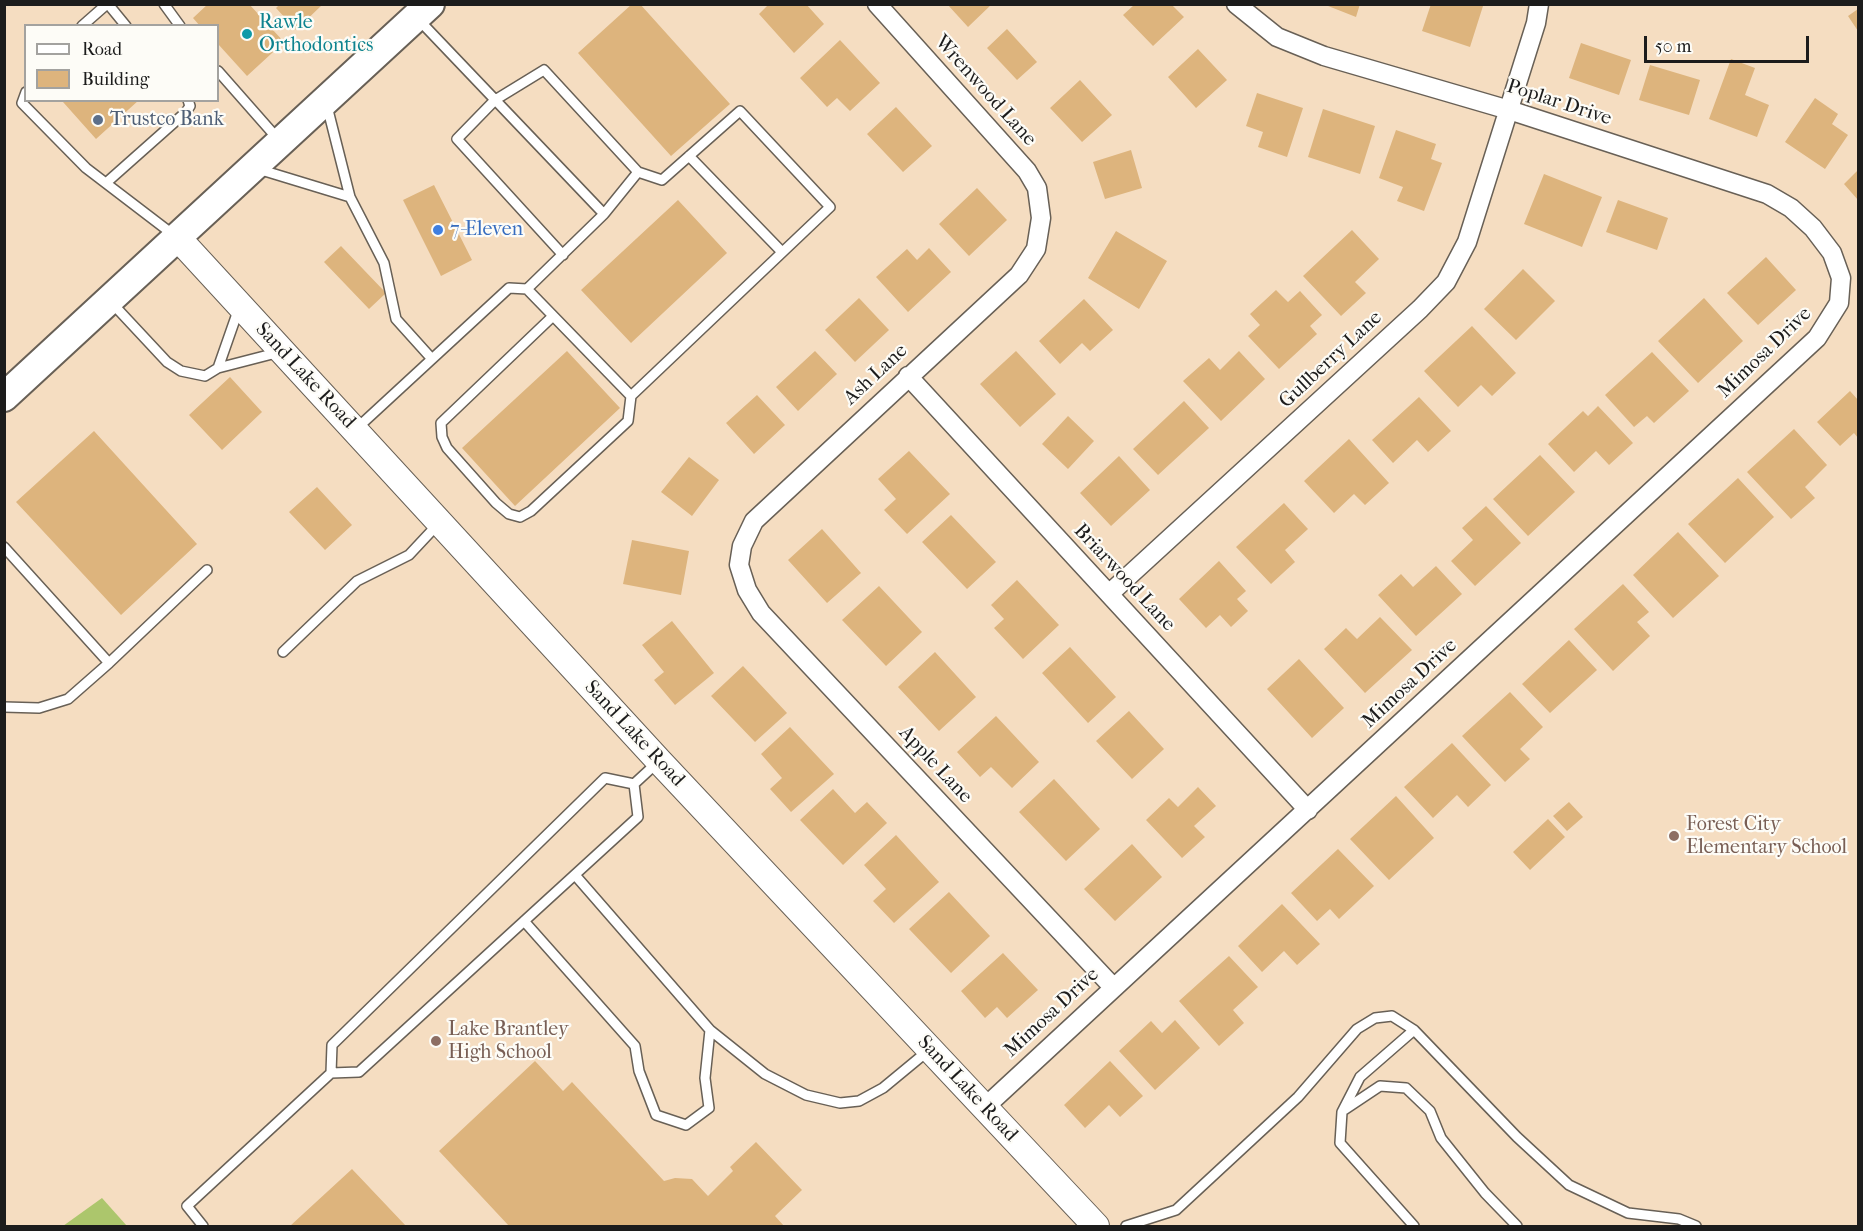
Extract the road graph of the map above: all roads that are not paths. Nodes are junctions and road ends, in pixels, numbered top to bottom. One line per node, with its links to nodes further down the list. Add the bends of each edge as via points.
1 (107, 4): 7 (lane); 8 (lane)
2 (164, 4): 9 (lane)
3 (877, 4): 23 (street, Wrenwood Lane, via 1027,171 1037,188)
4 (1236, 4): 15 (street, Poplar Drive, via 1277,37 1324,56)
5 (1539, 4): 15 (street, Gullberry Lane)
6 (417, 9): 12 (lane); 13 (main road)
7 (84, 24)
8 (124, 24)
9 (179, 24)
10 (219, 71): 16 (lane)
11 (24, 98): 20 (lane, via 22,103)
12 (495, 100): 19 (lane, via 544,70); 22 (lane); 26 (lane, via 457,139)
13 (326, 101): 16 (main road); 21 (lane)
14 (189, 102): 20 (lane, via 186,112)
15 (1509, 110): 27 (street, Poplar Drive, via 1767,194 1791,208 1813,228 1832,253); 43 (street, Gullberry Lane, via 1467,242 1446,282)
16 (281, 142): 18 (main road)
17 (689, 156): 19 (lane, via 662,180); 25 (lane); 25 (lane, via 740,111 830,207)
18 (254, 167): 21 (lane); 24 (main road)
19 (638, 172): 22 (lane)
20 (106, 183): 24 (lane)
21 (350, 197): 33 (lane, via 384,263 396,319)
22 (604, 214): 26 (lane)
23 (1041, 218): 35 (street, Ash Lane, via 1036,249 1019,275)
24 (177, 237): 29 (main road); 30 (street, Sand Lake Road)
25 (782, 252): 36 (lane)
26 (563, 255): 28 (lane)
27 (1840, 278): 49 (street, Mimosa Drive, via 1839,303 1817,338)
28 (527, 289): 31 (lane); 33 (lane, via 509,288)
29 (109, 300): 34 (lane, via 167,362 181,371 205,376); 37 (main road)
30 (240, 306): 32 (street, Sand Lake Road); 34 (lane)
31 (553, 316): 36 (lane); 36 (lane, via 441,423 447,448 496,503 520,517 531,511 628,421)
32 (283, 351): 34 (lane); 38 (street, Sand Lake Road)
33 (432, 358): 38 (lane)
34 (218, 368)
35 (908, 376): 41 (street, Ash Lane, via 754,521 742,546); 43 (street, Briarwood Lane)
36 (631, 396)
37 (4, 397)
38 (355, 430): 39 (street, Sand Lake Road)
39 (439, 522): 44 (lane, via 409,555 357,581); 47 (street, Sand Lake Road)
40 (4, 547): 45 (lane)
41 (739, 565): 52 (street, Apple Lane, via 747,590 761,613)
42 (207, 570): 45 (lane)
43 (1109, 594): 49 (street, Briarwood Lane)
44 (283, 652)
45 (109, 663): 46 (lane, via 68,699 39,708)
46 (4, 707)
47 (659, 761): 48 (lane); 55 (street, Sand Lake Road)
48 (634, 784): 50 (lane, via 638,817); 56 (lane, via 605,778 332,1045)
49 (1308, 810): 52 (street, Mimosa Drive)
50 (575, 875): 51 (lane); 53 (lane)
51 (524, 921): 53 (lane, via 636,1046 639,1071 656,1115 686,1125 709,1108 705,1078); 56 (lane, via 359,1072)
52 (1113, 987): 57 (street, Mimosa Drive)
53 (710, 1030): 55 (lane, via 765,1074 806,1095 840,1103 859,1101 884,1088)
54 (1414, 1030): 58 (lane, via 1360,1077); 61 (lane, via 1392,1016 1375,1018 1357,1029 1298,1097 1176,1210); 64 (lane, via 1569,1185 1628,1213 1679,1219)
55 (930, 1049): 57 (street, Sand Lake Road)
56 (331, 1073): 59 (lane, via 186,1206)
57 (984, 1108): 60 (street, Sand Lake Road)
58 (1342, 1112): 62 (lane, via 1340,1143); 63 (lane, via 1380,1086 1406,1088 1430,1111 1441,1138)
59 (203, 1227)
60 (1096, 1227)
61 (1126, 1227)
62 (1414, 1227)
63 (1517, 1227)
64 (1696, 1227)

